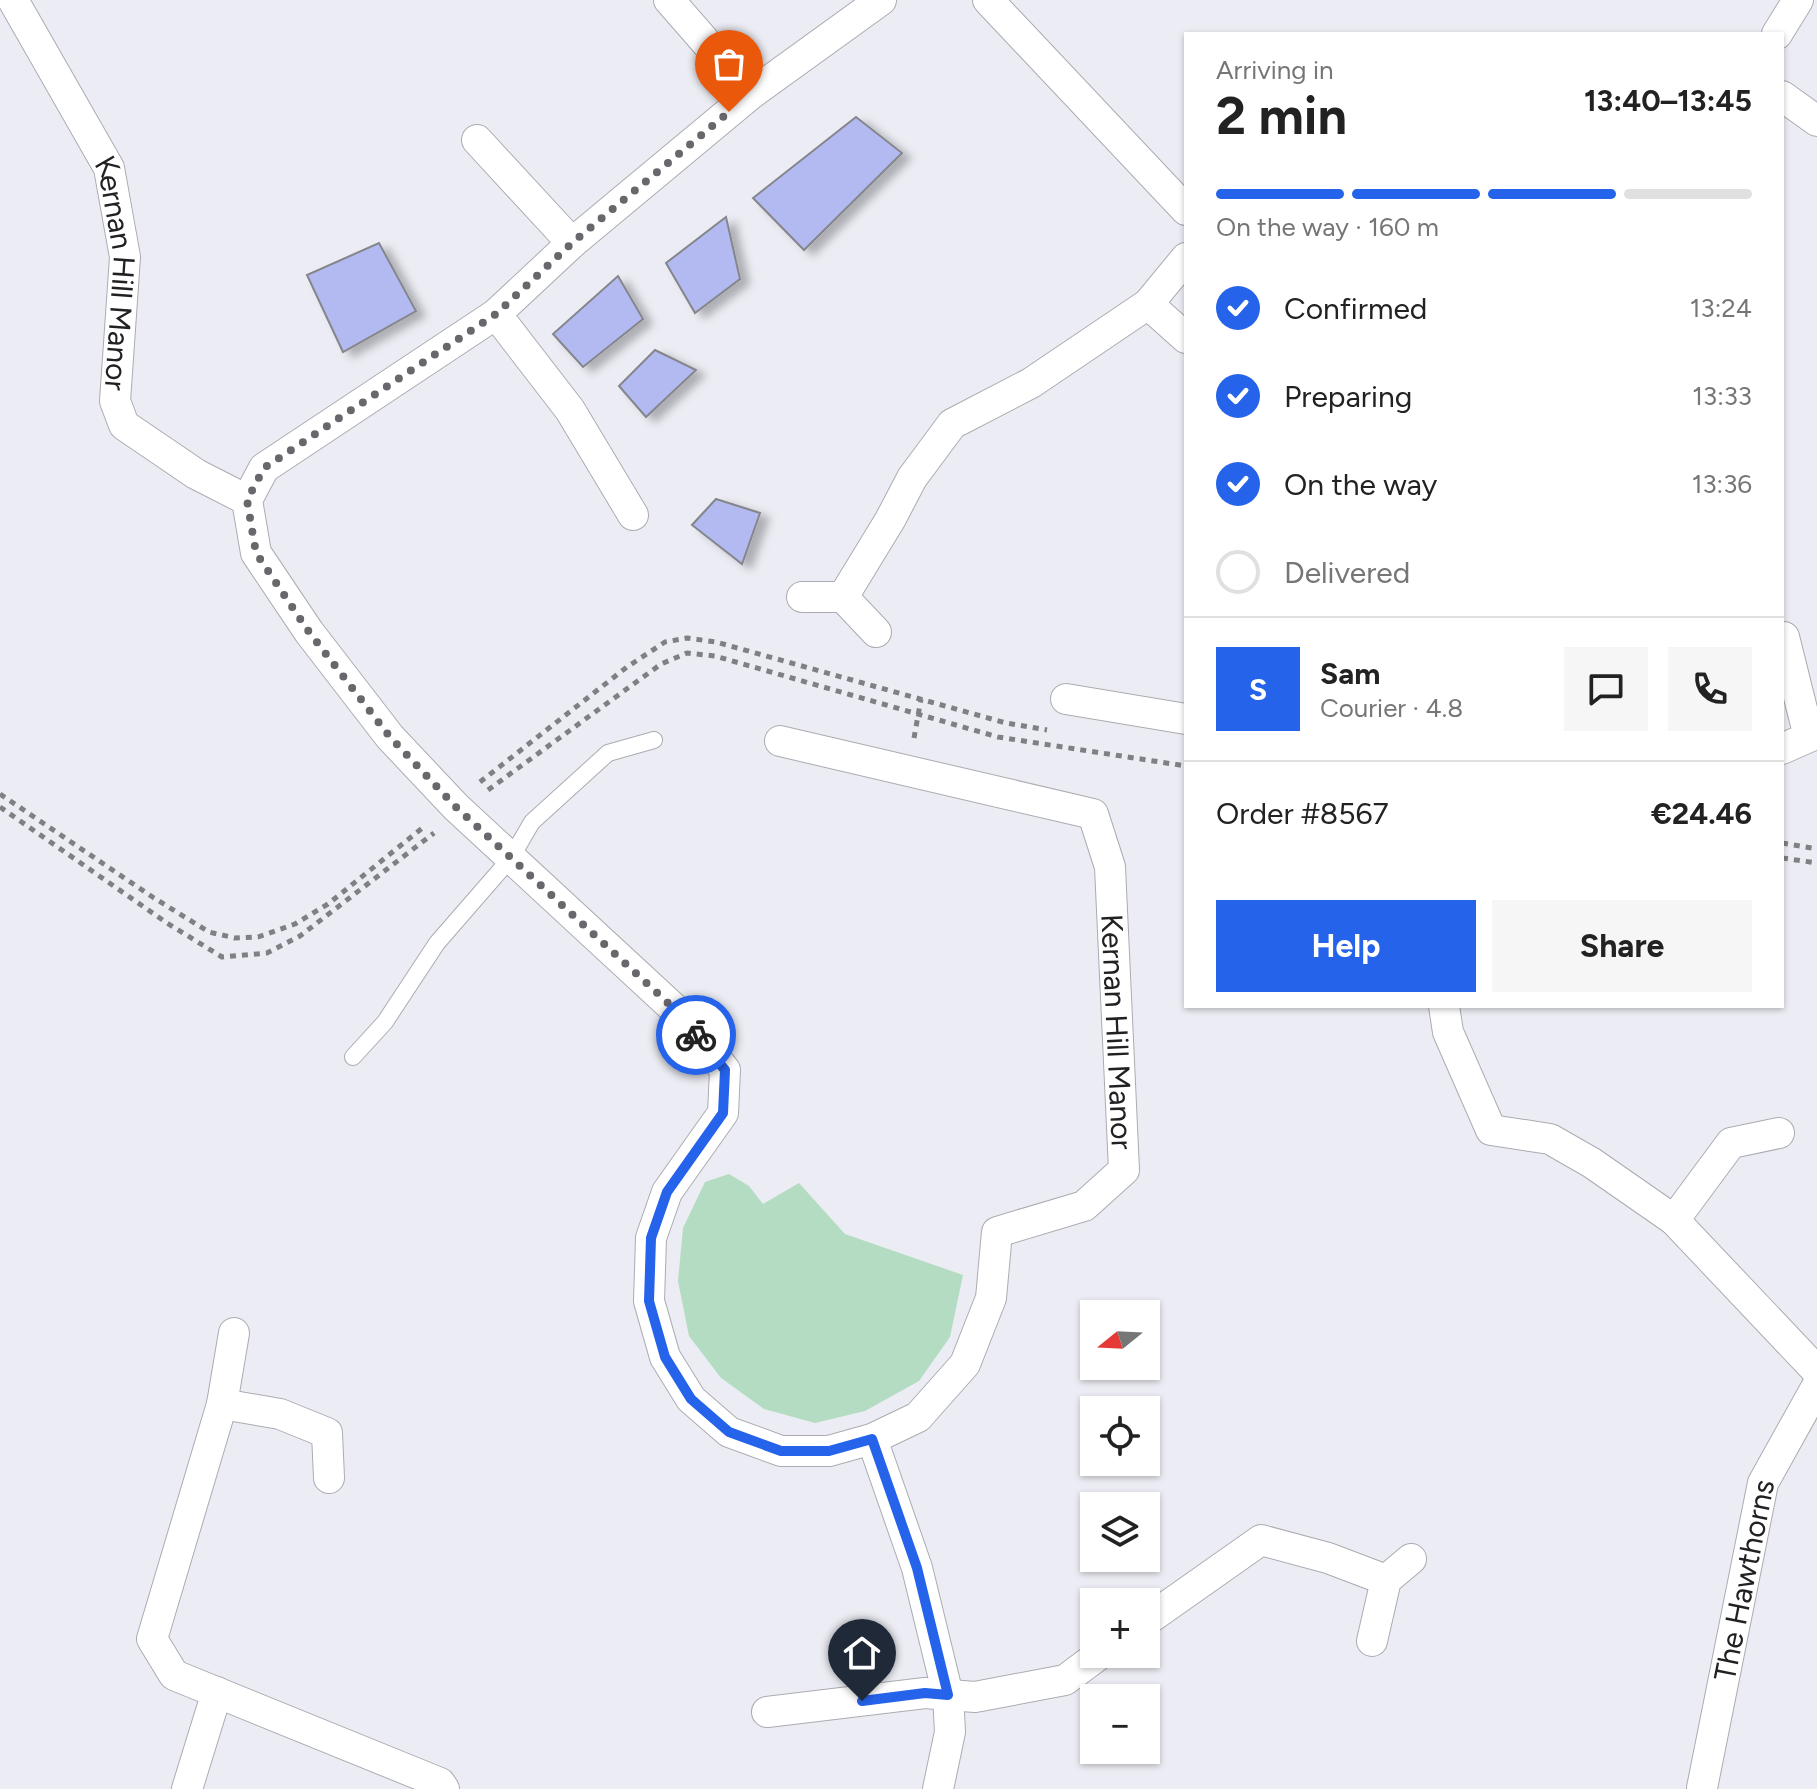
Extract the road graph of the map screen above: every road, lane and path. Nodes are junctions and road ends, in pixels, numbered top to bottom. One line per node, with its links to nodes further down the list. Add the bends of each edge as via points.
1 (13, 0): 19 (street, Kernan Hill Manor, via 109,168 125,257 115,401 124,425 196,474)
2 (669, 0): 9 (street)
3 (881, 0): 9 (street)
4 (988, 0): 13 (street)
5 (1798, 0): 8 (street)
6 (1808, 0): 7 (street)
7 (1817, 6)
8 (1778, 32)
9 (751, 94): 14 (street)
10 (1784, 97): 11 (street)
11 (1817, 121)
12 (477, 140): 14 (street)
13 (1184, 208)
14 (572, 243): 17 (street)
15 (1184, 260): 16 (street)
16 (1148, 304): 18 (street); 22 (street, via 1031,383 952,424 912,478)
17 (496, 314): 19 (street, via 264,468); 20 (street, via 570,410)
18 (1184, 336)
19 (247, 500): 32 (street, Kernan Hill Manor, via 256,553 309,632 390,737)
20 (633, 515)
21 (802, 597): 22 (street)
22 (843, 597): 23 (street)
23 (876, 632)
24 (1784, 637): 29 (street, via 1809,737)
25 (1066, 699): 26 (street)
26 (1184, 719)
27 (654, 740): 32 (lane, via 608,753 532,822)
28 (780, 741): 43 (street, Kernan Hill Manor, via 1093,814 1110,867 1124,1170 1084,1206 997,1232 991,1298 965,1364 918,1417)
29 (1784, 748)
30 (1784, 843): 31 (path)
31 (1817, 849)
32 (511, 858): 36 (lane, via 437,943 385,1022); 43 (street, Kernan Hill Manor, via 681,1015 725,1070 723,1113 667,1192 651,1238 649,1301 665,1357 691,1399 729,1432 781,1451 829,1451)
33 (1784, 858): 34 (path)
34 (1817, 863)
35 (1444, 1008): 38 (street, via 1448,1032 1491,1130 1550,1139)
36 (353, 1057)
37 (1779, 1133): 38 (street, via 1731,1143)
38 (1674, 1220): 40 (street)
39 (234, 1333): 42 (street)
40 (1817, 1371)
41 (1817, 1386): 53 (street, The Hawthorns, via 1763,1483)
42 (222, 1404): 44 (street, via 280,1414 327,1433); 50 (street, via 152,1639 174,1675)
43 (872, 1439): 51 (street, via 917,1568)
44 (329, 1478)
45 (1411, 1559): 46 (street)
46 (1386, 1580): 47 (street, via 1261,1540); 48 (street)
47 (1160, 1611)
48 (1372, 1641)
49 (1081, 1668): 51 (street, via 1065,1680 975,1697)
50 (217, 1692): 54 (street); 55 (street)
51 (948, 1695): 52 (street, via 925,1693); 56 (street, via 950,1732)
52 (767, 1712)
53 (1702, 1788)
54 (187, 1789)
55 (444, 1789)
56 (938, 1789)

